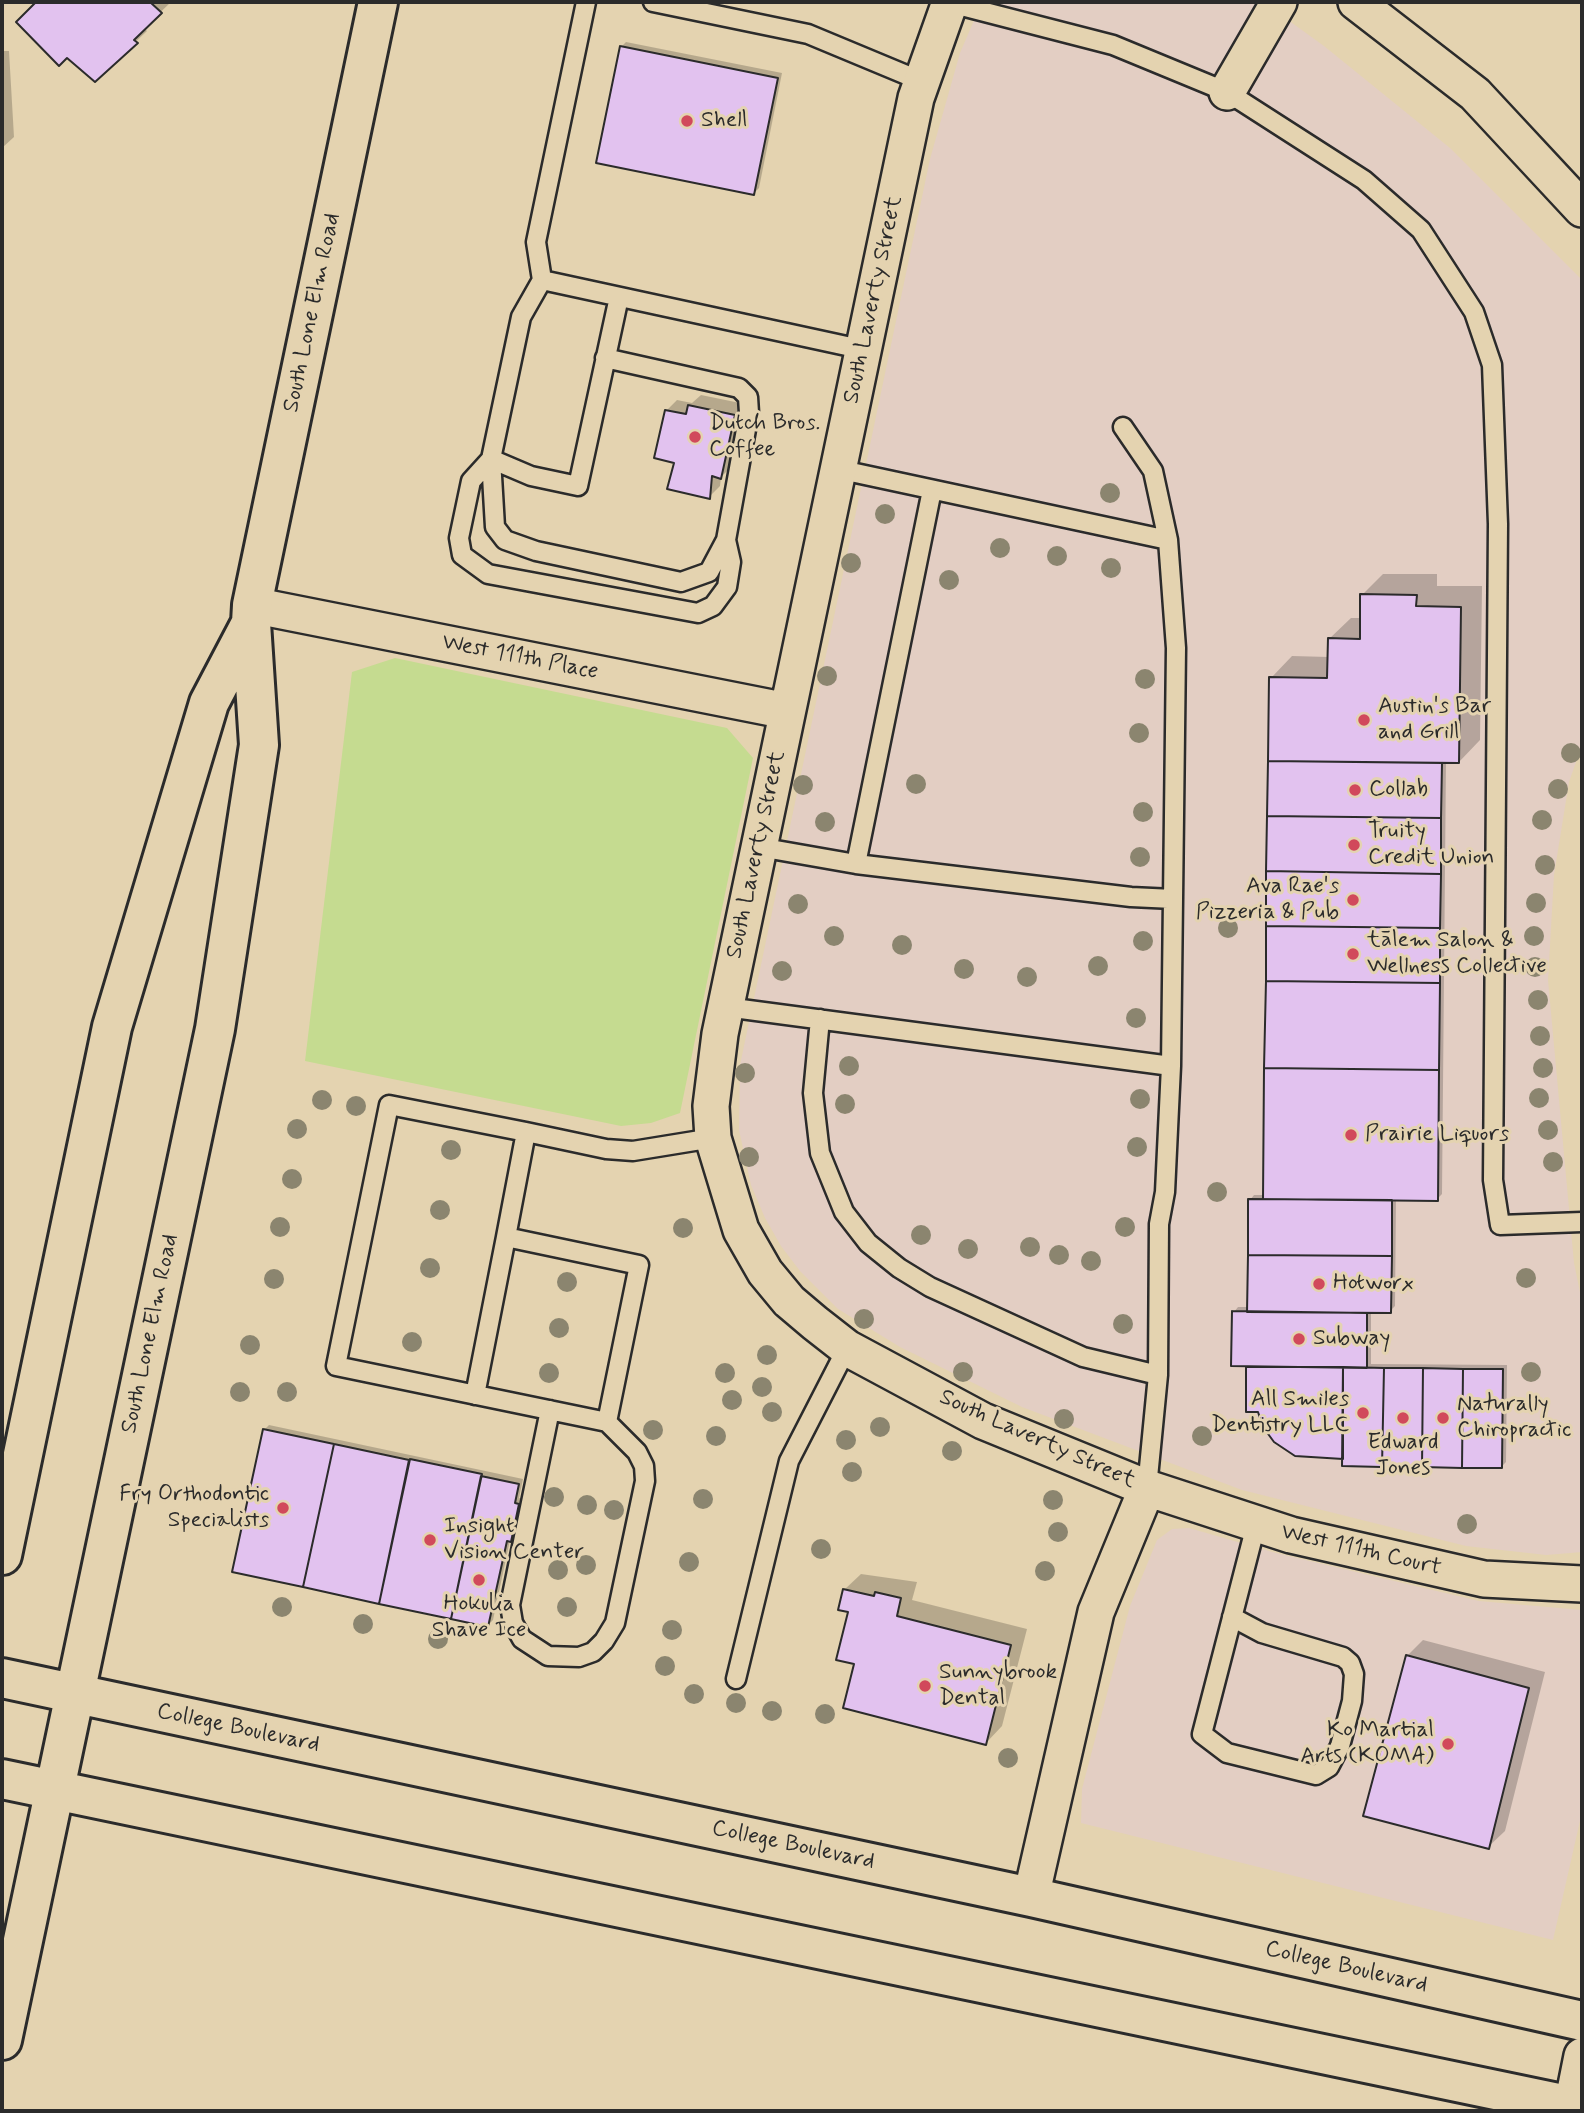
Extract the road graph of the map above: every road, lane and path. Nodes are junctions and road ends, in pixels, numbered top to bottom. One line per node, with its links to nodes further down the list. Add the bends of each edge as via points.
1 (378, 2): 20 (main road, South Lone Elm Road)
2 (586, 2): 10 (lane, via 536,242)
3 (653, 2): 7 (lane, via 808,34)
4 (1279, 2): 8 (street)
5 (1356, 2): 9 (street, via 1475,94)
6 (950, 3): 7 (street, South Laverty Street); 8 (lane, via 1112,45)
7 (921, 81): 12 (street, South Laverty Street)
8 (1227, 92): 30 (lane, via 1364,180 1421,230 1474,312 1492,365 1499,524 1493,1180 1500,1225)
9 (1582, 209)
10 (542, 280): 11 (lane); 15 (lane, via 521,317)
11 (619, 297): 12 (lane); 13 (lane)
12 (865, 350): 16 (street, South Laverty Street)
13 (606, 358): 15 (lane, via 578,486 531,476); 18 (lane, via 739,388 748,397)
14 (1124, 427): 19 (lane, via 1153,471)
15 (491, 459): 18 (lane, via 495,527 505,540 536,551 681,582 709,572); 18 (lane, via 471,481 459,538 462,555 488,574 698,613 713,606 727,587 731,562)
16 (837, 469): 17 (lane); 21 (street, South Laverty Street)
17 (932, 490): 19 (lane); 23 (lane)
18 (726, 540)
19 (1168, 540): 24 (lane, via 1176,648)
20 (251, 614): 21 (street, West 111th Place); 39 (main road, South Lone Elm Road, via 209,703 112,1027); 44 (main road, South Lone Elm Road, via 259,745 215,1029)
21 (788, 711): 22 (street, South Laverty Street)
22 (759, 846): 23 (lane); 25 (street, South Laverty Street)
23 (856, 864): 24 (lane, via 1130,897)
24 (1173, 898): 27 (lane)
25 (726, 1007): 26 (lane); 29 (street, South Laverty Street, via 711,1107)
26 (820, 1019): 27 (lane); 33 (lane, via 813,1093 820,1153 844,1212 868,1243 930,1287 1070,1351)
27 (1171, 1066): 33 (lane, via 1165,1192 1159,1224)
28 (526, 1132): 29 (lane, via 633,1151); 31 (lane); 34 (lane, via 389,1105 338,1352 336,1366)
29 (713, 1138): 32 (street, South Laverty Street, via 741,1230 765,1272 789,1301)
30 (1582, 1222)
31 (506, 1237): 34 (lane); 36 (lane, via 639,1265)
32 (847, 1348): 37 (street, South Laverty Street, via 983,1421); 43 (lane, via 789,1461)
33 (1158, 1375): 37 (lane)
34 (475, 1395): 35 (lane)
35 (550, 1410): 36 (lane); 36 (lane, via 510,1605 522,1639 548,1657 593,1652 615,1623 645,1481 637,1452)
36 (607, 1422)
37 (1147, 1488): 38 (street, West 111th Court); 47 (street, via 1097,1612)
38 (1256, 1525): 40 (street, West 111th Court, via 1484,1579); 41 (lane)
39 (2, 1555)
40 (1582, 1584)
41 (1233, 1617): 41 (lane, via 1202,1734 1227,1753 1316,1775 1329,1766 1340,1746 1352,1701 1350,1662 1262,1633)
42 (2, 1678): 44 (main road, College Boulevard)
43 (736, 1679)
44 (75, 1693): 46 (main road, South Lone Elm Road); 47 (main road, College Boulevard)
45 (2, 1779): 46 (main road)
46 (55, 1790): 49 (main road, South Lone Elm Road); 51 (main road)
47 (1031, 1897): 48 (main road, College Boulevard)
48 (1582, 2021)
49 (2, 2040)
50 (1582, 2056): 51 (street)
51 (1575, 2109)

